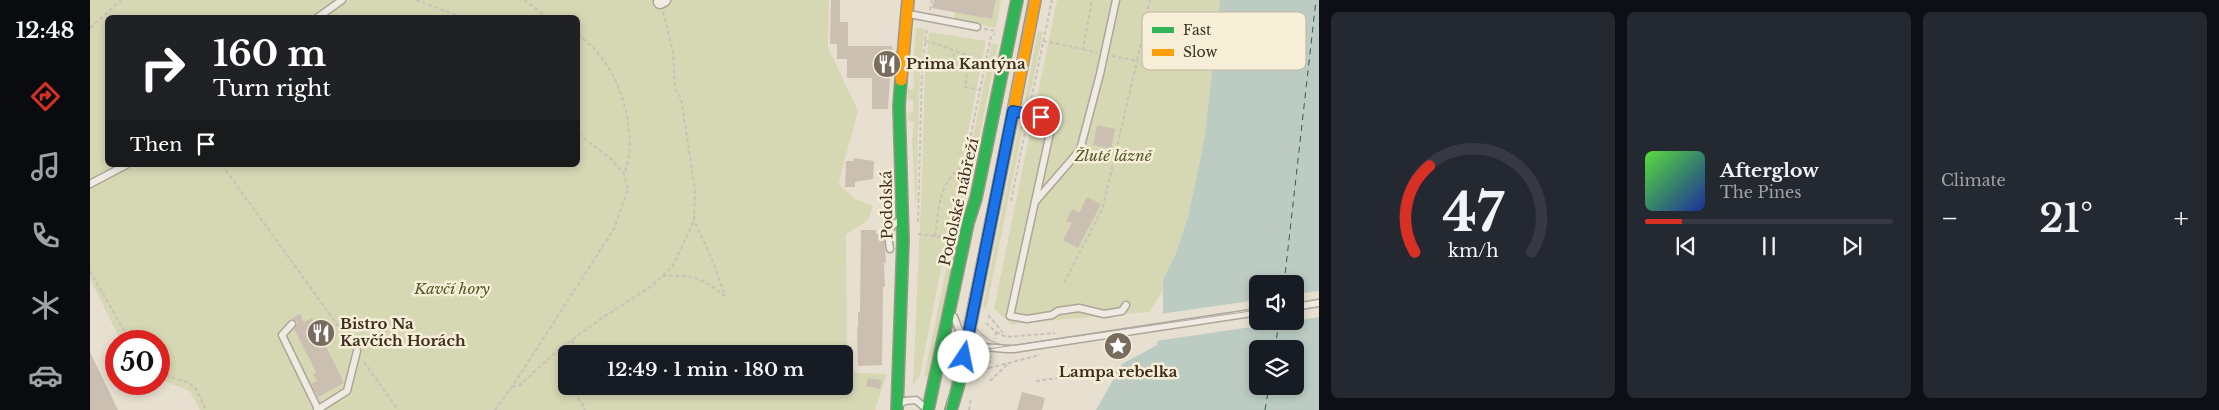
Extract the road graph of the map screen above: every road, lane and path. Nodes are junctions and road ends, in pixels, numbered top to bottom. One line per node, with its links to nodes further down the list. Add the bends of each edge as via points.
1 (121, 0): 18 (path)
2 (342, 0): 13 (lane)
3 (416, 0): 14 (path)
4 (524, 0): 15 (path)
5 (908, 0): 12 (main road, Podolská)
6 (1017, 0): 50 (main road, Podolské nábřeží)
7 (1035, 0): 29 (main road)
8 (1052, 0): 22 (path)
9 (1092, 0): 23 (path)
10 (1116, 0): 25 (lane)
11 (662, 1): 40 (path, via 695,190)
12 (906, 13): 16 (lane); 41 (main road, Podolská, via 899,106)
13 (321, 15)
14 (456, 15)
15 (545, 15)
16 (928, 17): 17 (lane); 21 (path)
17 (976, 27): 28 (path, via 999,31 991,37)
18 (90, 28)
19 (580, 36): 35 (path, via 607,66 623,100 630,146)
20 (1142, 38): 26 (path)
21 (925, 41): 24 (path, via 941,44); 42 (path)
22 (1043, 41): 23 (path); 30 (path)
23 (1083, 49): 25 (path)
24 (954, 53): 27 (path, via 969,56); 27 (path, via 952,69)
25 (1104, 54): 26 (path); 37 (lane, via 1080,150)
26 (1137, 61): 49 (path, via 1103,207)
27 (967, 72): 28 (path, via 965,87)
28 (980, 90): 32 (path)
29 (1013, 111): 30 (lane); 63 (main road)
30 (1028, 115): 37 (lane, via 1053,119); 38 (path)
31 (580, 135): 35 (path, via 603,152)
32 (965, 164): 39 (path); 44 (path, via 944,185)
33 (122, 167): 36 (lane)
34 (223, 167): 64 (path)
35 (624, 174): 73 (path, via 628,189 614,229)
36 (90, 184)
37 (1034, 202): 52 (lane, via 1010,316 1027,319 1079,308 1104,314 1122,310)
38 (1010, 209)
39 (954, 219)
40 (694, 220): 48 (path, via 673,266); 48 (path, via 724,296 702,279)
41 (902, 220): 46 (lane, via 891,226 888,236); 80 (main road, Podolská)
42 (918, 226)
43 (918, 236): 44 (path)
44 (935, 236): 45 (path)
45 (950, 238)
46 (890, 249)
47 (90, 271): 57 (path)
48 (662, 276): 61 (path)
49 (1064, 283)
50 (952, 303): 63 (lane, via 958,330); 65 (main road, Podolské nábřeží)
51 (1319, 303): 53 (lane)
52 (1126, 305)
53 (1304, 306)
54 (1249, 313): 63 (lane, via 1002,350)
55 (988, 315): 60 (path)
56 (292, 324): 76 (lane, via 282,335)
57 (124, 330)
58 (996, 332): 60 (path)
59 (1064, 333): 60 (path)
60 (1006, 337)
61 (572, 340): 62 (path); 73 (path, via 520,385)
62 (574, 345)
63 (966, 345): 65 (lane, via 947,354); 82 (main road)
64 (356, 351): 76 (lane, via 347,391); 77 (path)
65 (937, 368): 81 (main road, Podolské nábřeží)
66 (989, 368): 70 (path, via 1011,361)
67 (1131, 373): 69 (path)
68 (170, 377): 75 (path, via 196,389)
69 (1129, 379): 71 (path, via 1116,372 1107,372); 72 (path)
70 (990, 381)
71 (1036, 381)
72 (1126, 385)
73 (512, 387): 78 (path)
74 (576, 395): 79 (path)
75 (206, 410)
76 (318, 410)
77 (398, 410)
78 (495, 410)
79 (584, 410)
80 (897, 410): 81 (lane, via 901,403 913,400)
81 (927, 410)
82 (951, 410)

